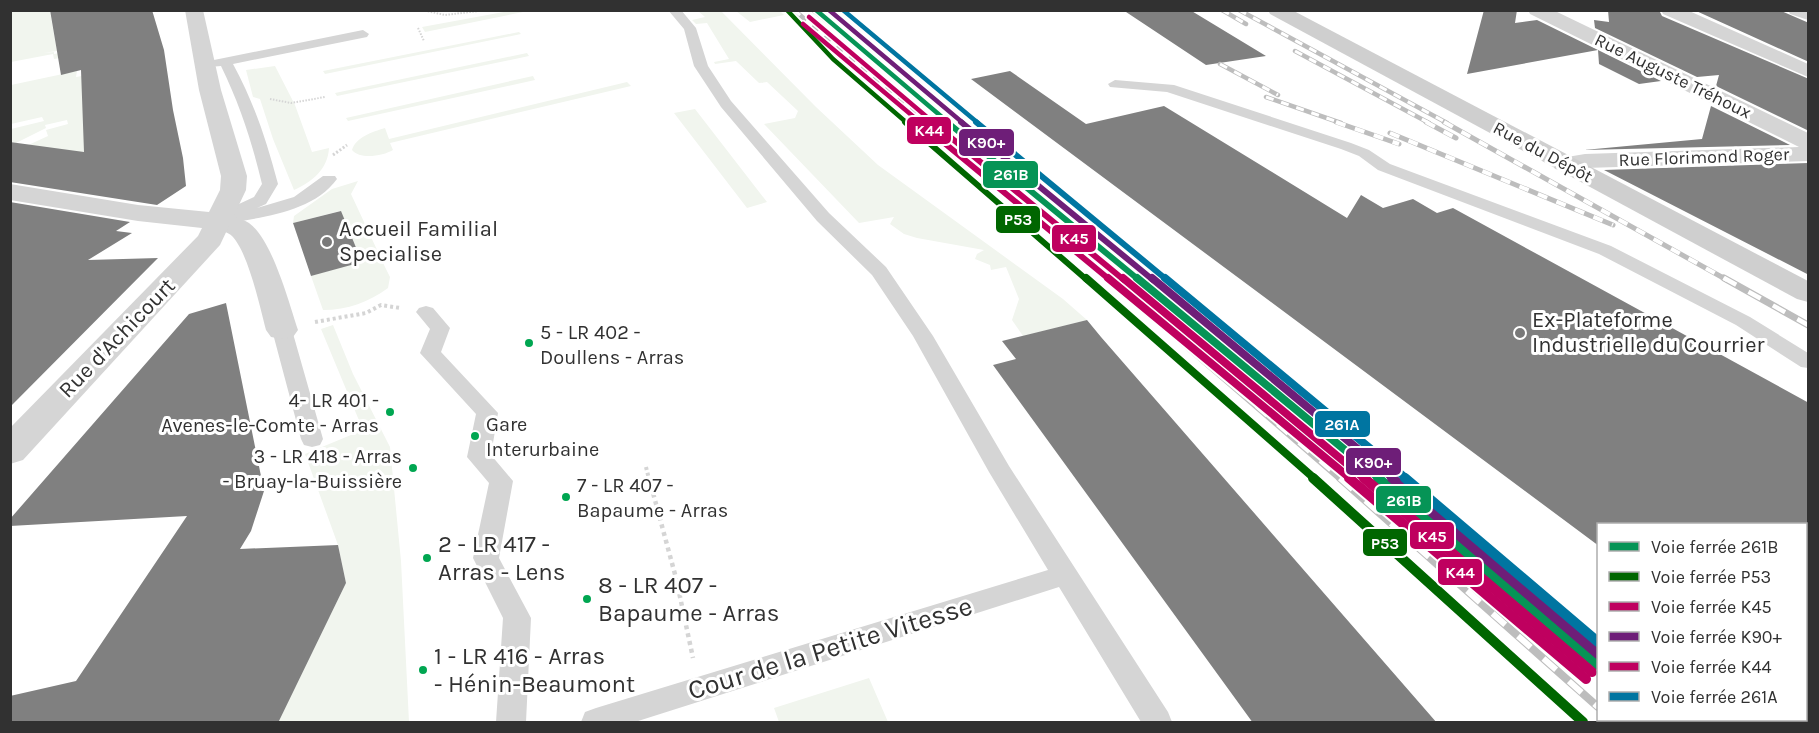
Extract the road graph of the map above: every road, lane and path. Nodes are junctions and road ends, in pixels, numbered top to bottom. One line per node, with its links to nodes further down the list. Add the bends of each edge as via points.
1 (194, 10): 13 (street, Rue d'Achicourt)
2 (422, 10): 3 (path, via 446,16)
3 (486, 10)
4 (674, 10): 31 (lane, via 690,28 700,66 726,104 823,217 879,271 923,336 1000,472)
5 (1277, 10): 20 (main road, Rue du Dépôt)
6 (1537, 10): 18 (street, Rue Auguste Tréhoux)
7 (1670, 10): 14 (street)
8 (1797, 10): 9 (street)
9 (1809, 15)
10 (418, 28): 12 (path)
11 (363, 34): 13 (lane)
12 (424, 41)
13 (216, 63): 23 (street, Rue d'Achicourt, via 210,90 234,176 234,190); 23 (lane, via 246,102 270,184 260,200)
14 (1809, 71)
15 (1115, 84): 27 (lane, via 1169,88 1364,153 1384,167 1605,250 1743,321)
16 (325, 97): 17 (path, via 291,104)
17 (282, 100)
18 (1809, 142)
19 (1809, 154): 20 (street, Rue Florimond Roger)
20 (1564, 164): 24 (main road, Rue du Dépôt)
21 (329, 179): 23 (lane, via 292,204)
22 (10, 192): 23 (street, via 138,213)
23 (218, 221): 26 (street, via 239,228 247,237 258,257); 29 (street, Rue d'Achicourt, via 210,239)
24 (1809, 293)
25 (426, 312): 26 (path, via 381,305 366,313); 33 (lane, via 440,328 430,353 488,414 479,457 501,481 486,558 517,618)
26 (282, 330): 28 (lane)
27 (1809, 362)
28 (312, 439)
29 (10, 451)
30 (646, 467): 32 (path, via 676,578)
31 (1065, 575): 32 (lane, Cour de la Petite Vitesse); 35 (lane)
32 (699, 688): 34 (lane, Cour de la Petite Vitesse)
33 (511, 723)
34 (596, 723)
35 (1157, 723)

